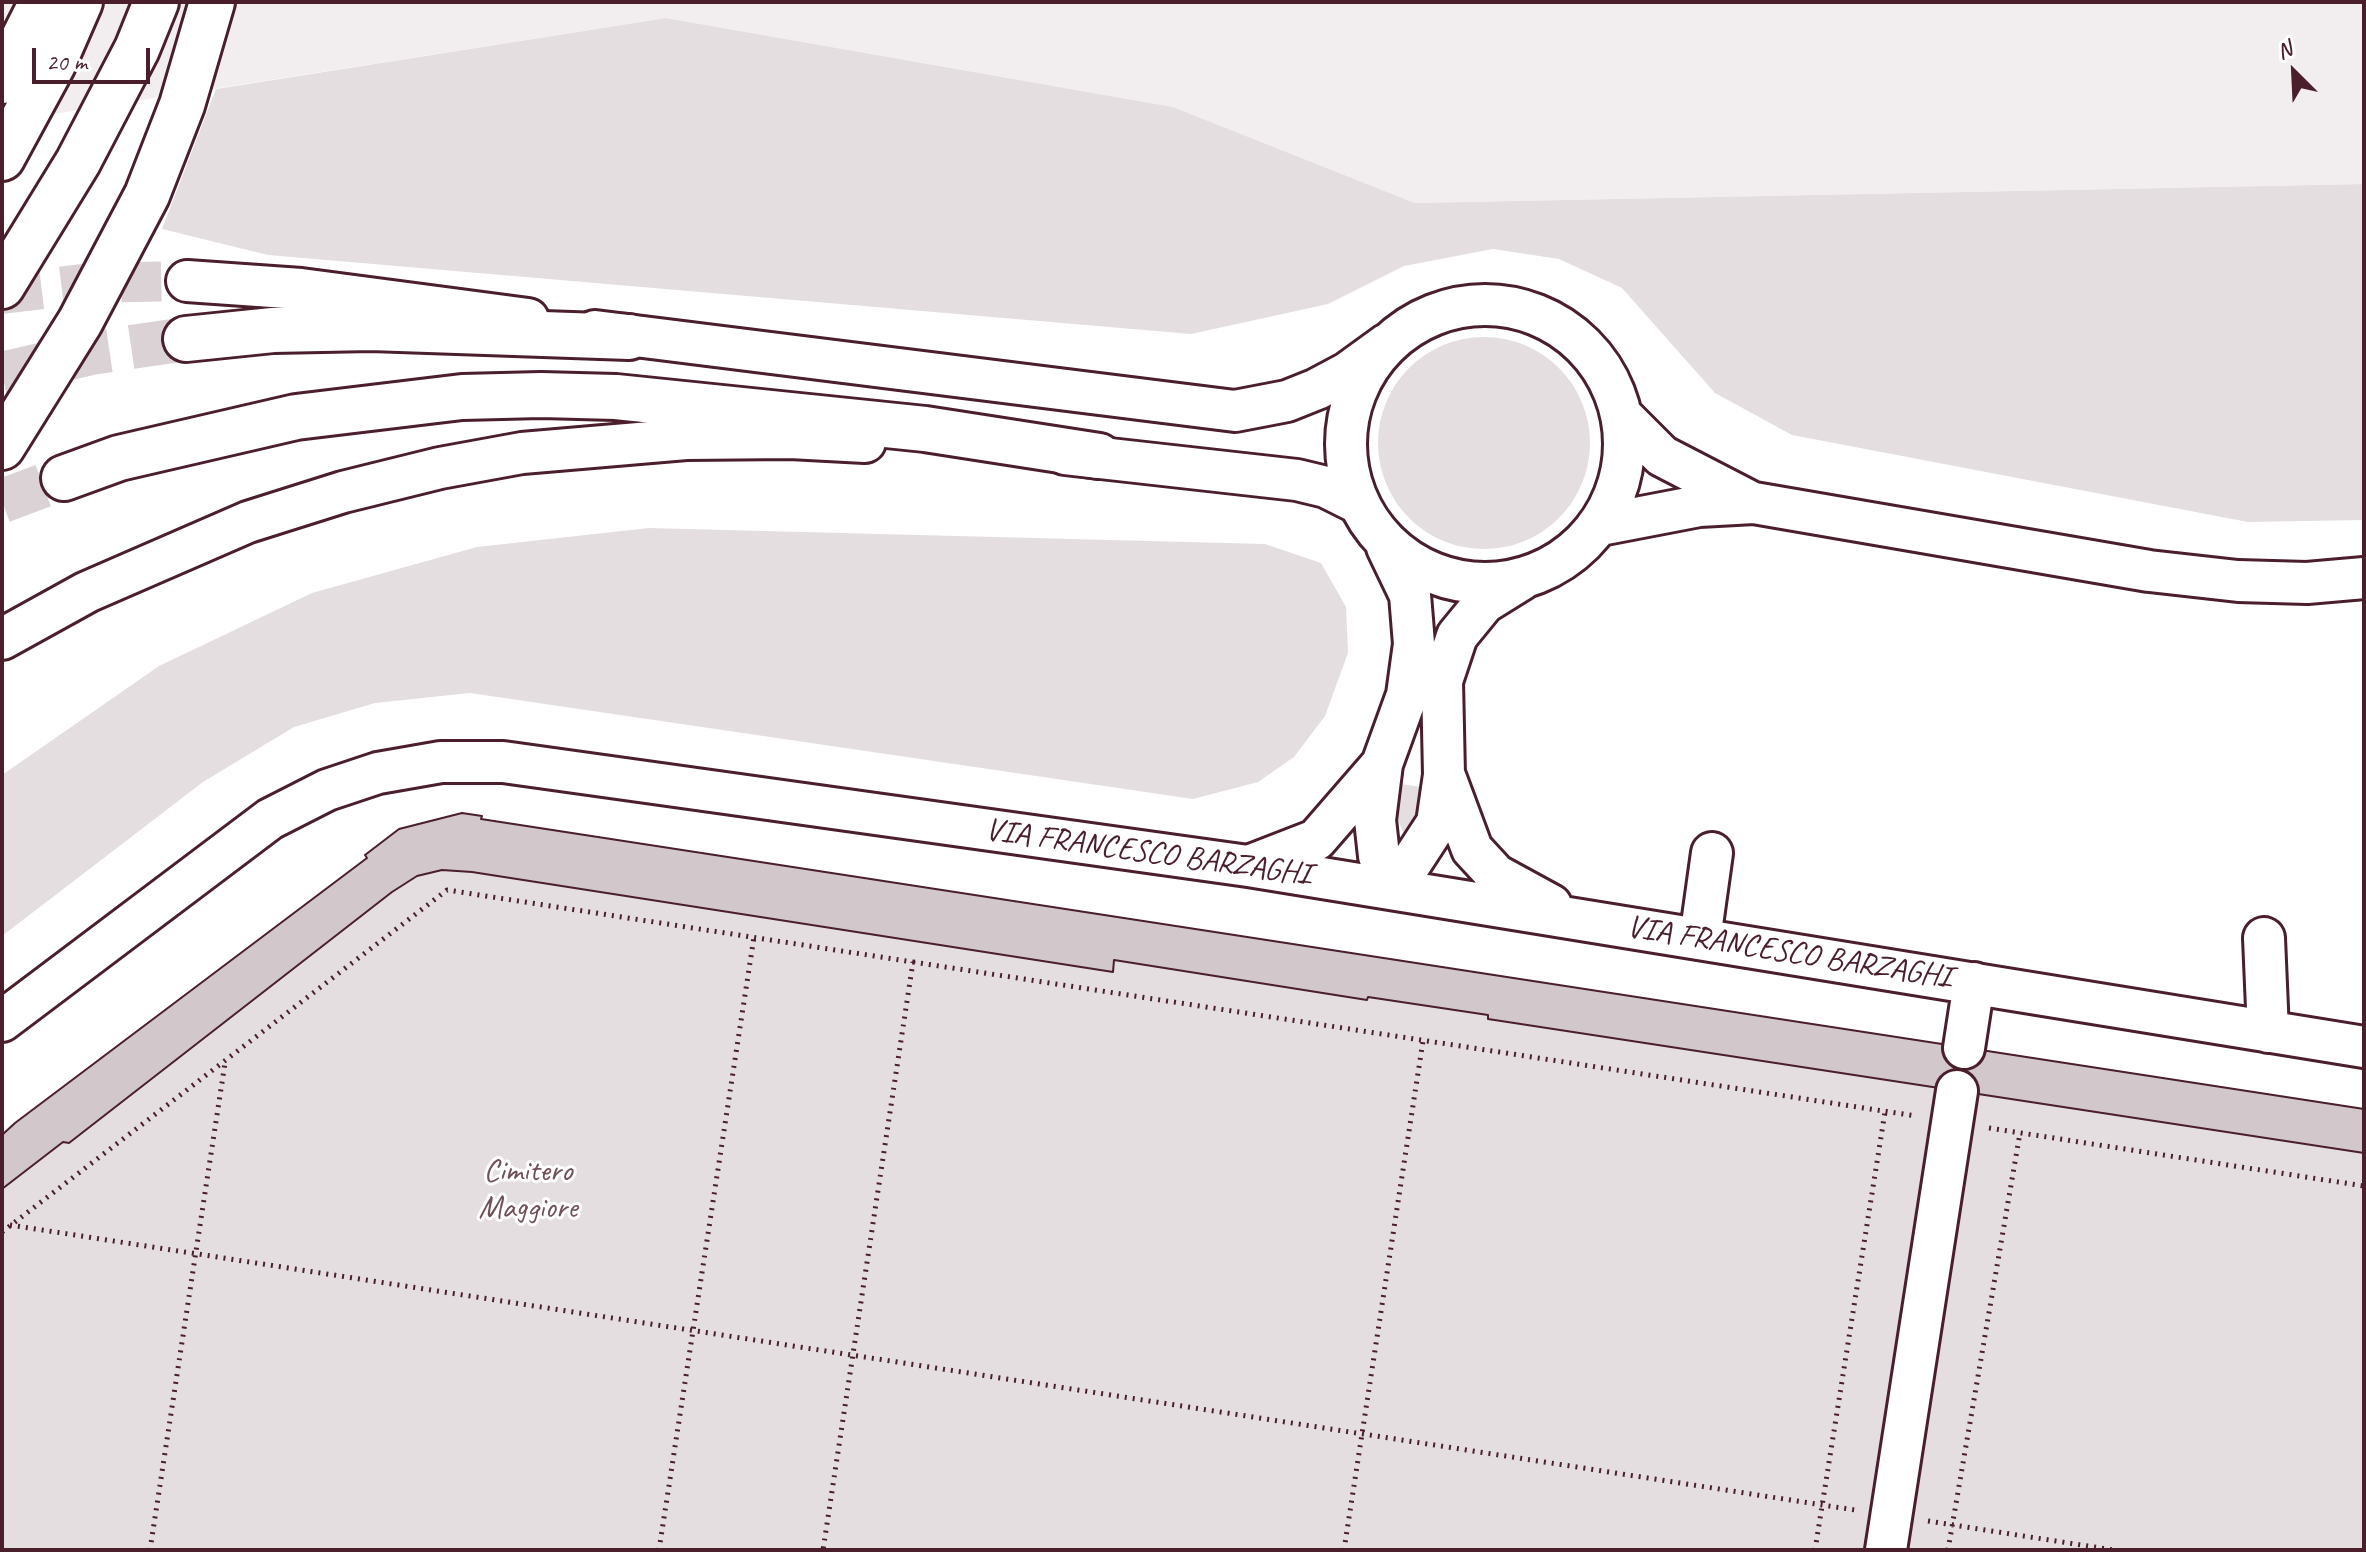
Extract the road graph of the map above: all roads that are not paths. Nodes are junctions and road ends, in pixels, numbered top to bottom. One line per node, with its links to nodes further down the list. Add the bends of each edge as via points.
1 (42, 2): 5 (highway)
2 (80, 2): 6 (highway)
3 (156, 2): 8 (highway, via 114,95)
4 (212, 2): 13 (highway, via 182,105 147,195 80,322)
5 (2, 81)
6 (2, 158)
7 (187, 281): 9 (street, via 476,310)
8 (2, 286)
9 (629, 337): 10 (highway, via 371,328); 11 (street, via 1235,411 1317,389)
10 (186, 339)
11 (1387, 344): 12 (street, via 1446,310 1493,305 1538,314 1578,339 1607,374); 16 (street, via 1350,407 1345,456)
12 (1624, 418): 17 (street, via 1662,456); 18 (street, via 1623,474)
13 (2, 447)
14 (1099, 456): 15 (highway, via 925,429 616,397 541,395 462,397 296,417 119,458); 16 (street, via 1297,480); 22 (street, via 790,438 686,439 522,453 343,492 248,522 87,592)
15 (64, 478)
16 (1358, 503): 19 (street)
17 (1754, 503): 18 (street, via 1699,506); 20 (street, via 2149,571 2238,581)
18 (1600, 525): 21 (street, via 1566,559)
19 (1386, 544): 21 (street, via 1425,572 1472,584); 23 (street, via 1410,595 1414,644 1407,695)
20 (2364, 578)
21 (1521, 580): 24 (street, via 1484,603 1457,636 1442,681)
22 (2, 639)
23 (1382, 764): 26 (street, via 1316,840); 27 (street, via 1375,820 1379,856)
24 (1444, 775): 27 (street, via 1437,823); 28 (street, via 1472,849 1496,875)
25 (1712, 853): 30 (street)
26 (1248, 866): 27 (street, VIA FRANCESCO BARZAGHI); 32 (street, VIA FRANCESCO BARZAGHI, via 503,762 441,762 353,781 270,819)
27 (1394, 889): 28 (street, VIA FRANCESCO BARZAGHI)
28 (1575, 919): 30 (street, VIA FRANCESCO BARZAGHI)
29 (2264, 938): 33 (street)
30 (1700, 939): 31 (street, VIA FRANCESCO BARZAGHI)
31 (1974, 983): 33 (street, VIA FRANCESCO BARZAGHI); 35 (street)
32 (2, 1021)
33 (2268, 1032): 34 (street, VIA FRANCESCO BARZAGHI)
34 (2364, 1047)
35 (1964, 1048)
36 (1955, 1106): 37 (street)
37 (1889, 1533)

